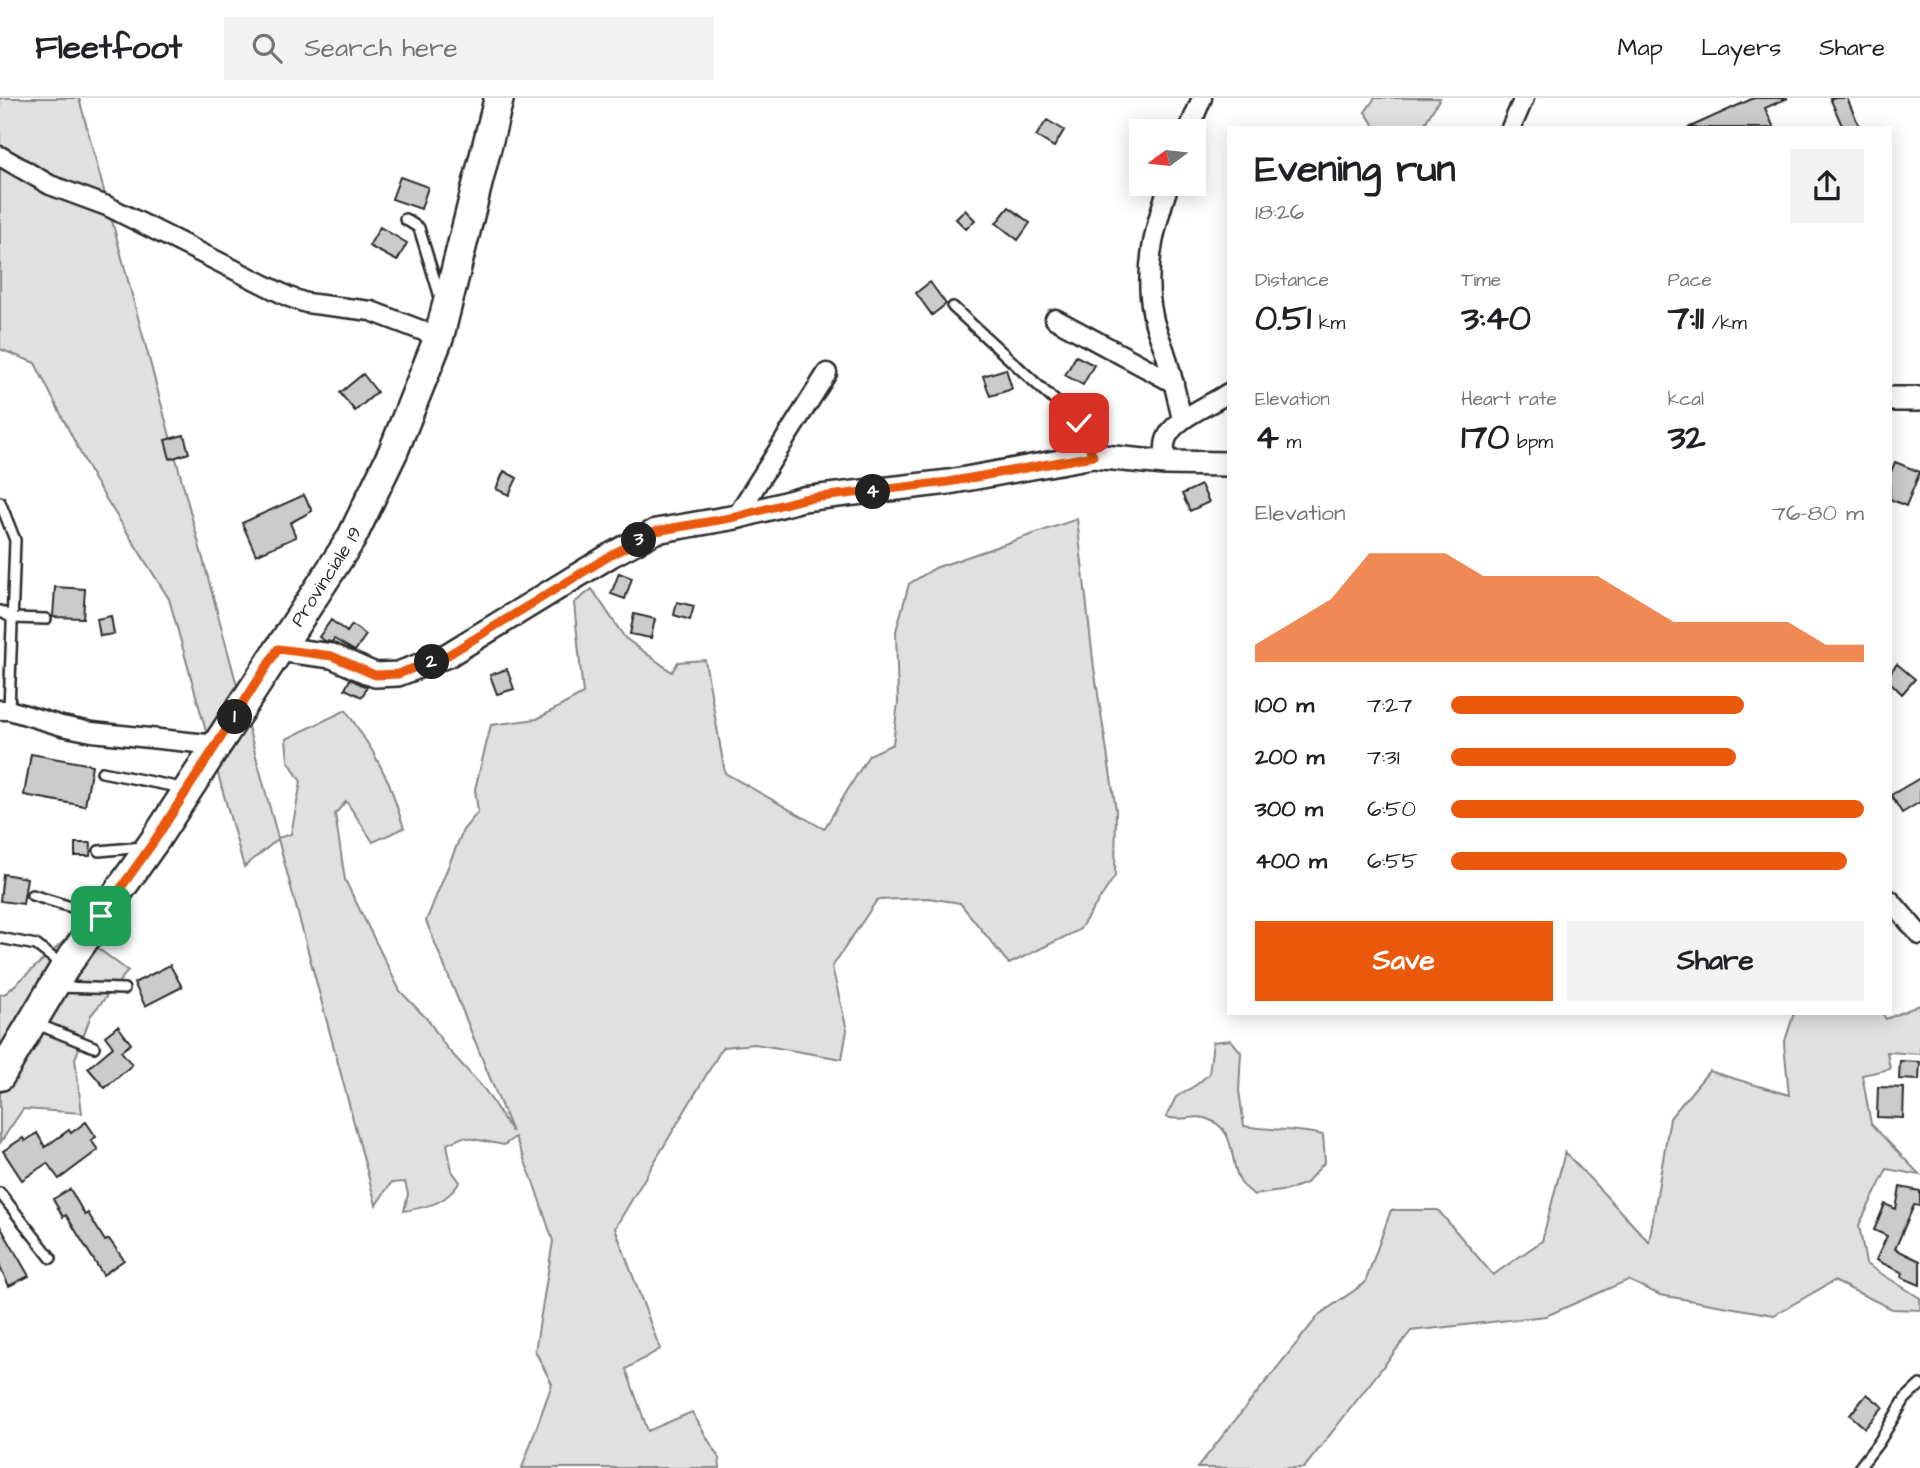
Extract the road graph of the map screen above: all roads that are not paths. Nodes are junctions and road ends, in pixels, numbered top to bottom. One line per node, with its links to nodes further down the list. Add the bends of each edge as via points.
1 (499, 98): 11 (main road, Provinciale 19)
2 (1524, 98): 5 (street)
3 (1199, 99): 4 (street)
4 (1192, 119)
5 (1512, 126)
6 (0, 156): 11 (street, via 50,185 107,206 289,297 372,311)
7 (1165, 196): 13 (street, via 1154,234 1150,291)
8 (405, 219): 11 (lane, via 419,228 444,309)
9 (953, 307): 18 (lane, via 1079,423)
10 (1055, 319): 13 (street)
11 (439, 337): 26 (main road, Provinciale 19, via 393,452 351,539)
12 (827, 373): 22 (street)
13 (1174, 383): 17 (street)
14 (1227, 394): 17 (street)
15 (1892, 399): 16 (street)
16 (1920, 399)
17 (1182, 420): 19 (street, via 1166,440)
18 (1093, 456): 19 (street); 22 (street, via 948,482 803,499)
19 (1165, 463): 20 (street)
20 (1227, 464)
21 (0, 502): 24 (lane, via 15,540)
22 (736, 517): 26 (street, via 656,531 463,647 408,671 375,675 332,656)
23 (0, 611): 24 (lane)
24 (12, 618): 25 (lane); 27 (lane)
25 (46, 619)
26 (278, 649): 28 (main road, Provinciale 19)
27 (5, 710): 28 (street, via 92,732)
28 (217, 745): 30 (main road, Provinciale 19)
29 (102, 772): 30 (lane)
30 (189, 789): 31 (main road, Provinciale 19)
31 (151, 847): 32 (lane); 35 (main road, Provinciale 19)
32 (99, 851)
33 (32, 895): 35 (lane)
34 (1892, 902): 36 (street)
35 (101, 916): 38 (main road, Provinciale 19)
36 (1920, 935)
37 (0, 938): 38 (lane, via 36,945)
38 (59, 977): 39 (lane); 40 (main road, Provinciale 19)
39 (124, 989)
40 (33, 1022): 41 (lane); 42 (main road, Provinciale 19)
41 (94, 1047)
42 (0, 1076)
43 (0, 1193): 44 (lane)
44 (51, 1258)
45 (1920, 1385): 46 (lane, via 1905,1399)
46 (1859, 1468)

